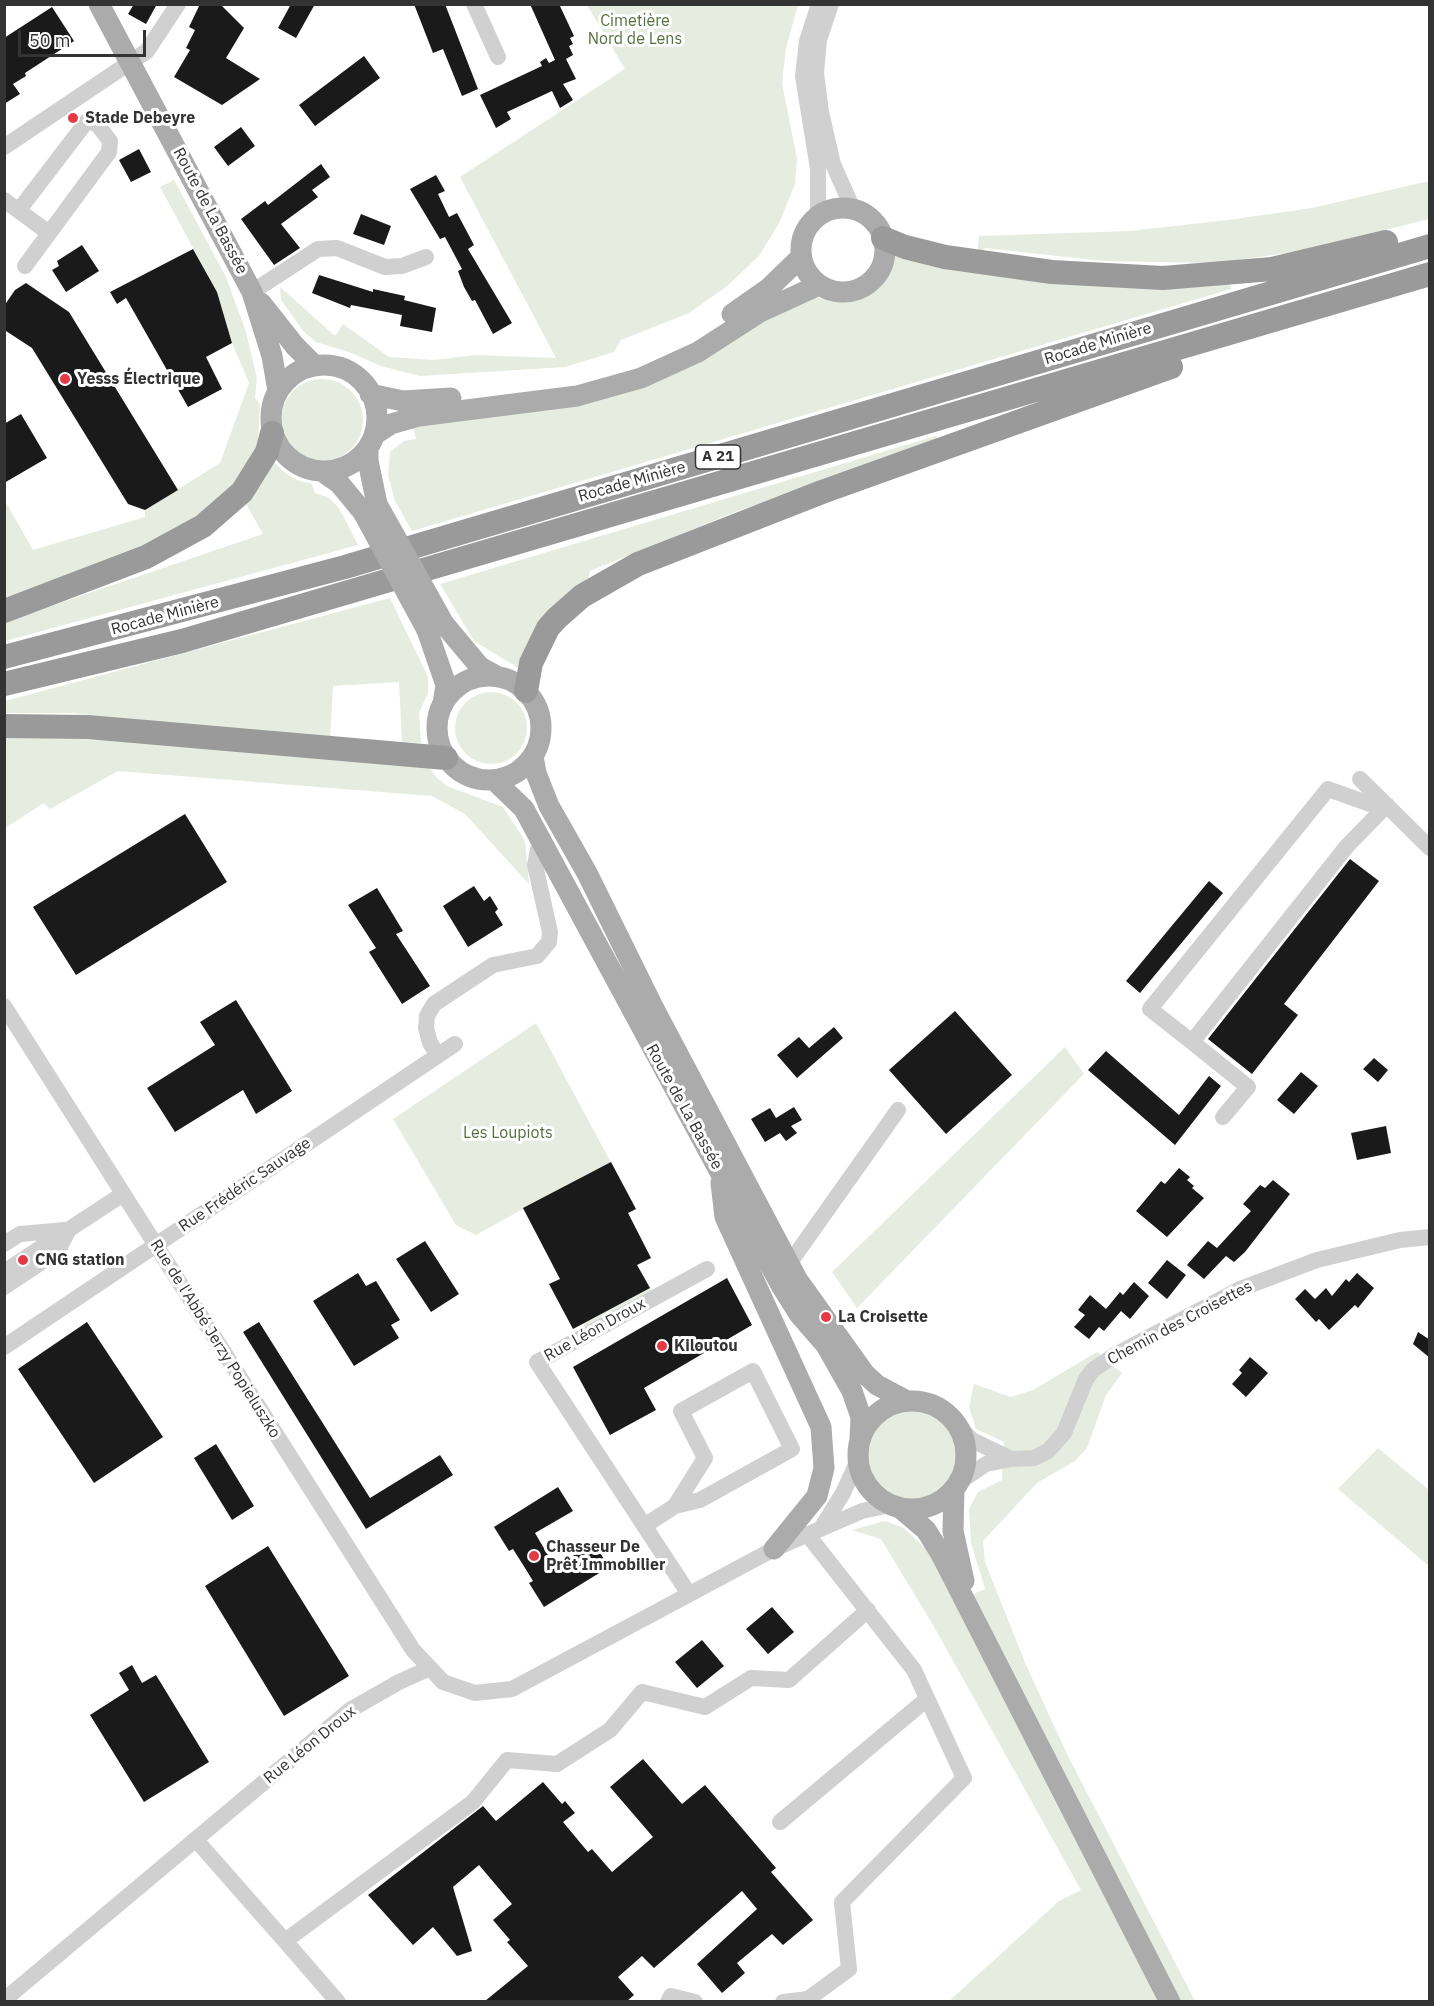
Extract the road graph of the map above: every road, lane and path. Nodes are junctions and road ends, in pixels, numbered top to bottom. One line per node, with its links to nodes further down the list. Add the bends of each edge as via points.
1 (99, 4): 7 (main road, Route de La Bassée)
2 (178, 4): 7 (street, via 147,51)
3 (474, 4): 6 (street)
4 (819, 4): 11 (street, via 807,41 803,76 818,169)
5 (831, 4): 10 (street, via 819,40 820,112 833,164)
6 (498, 57)
7 (131, 63): 8 (street); 22 (main road, Route de La Bassée)
8 (4, 147)
9 (12, 205): 12 (street); 12 (street, via 87,121 97,124 110,141 109,152)
10 (853, 210): 11 (main road, via 830,210); 14 (main road, via 873,222)
11 (818, 216): 17 (main road, via 804,235)
12 (49, 233): 18 (street)
13 (1430, 235): 14 (highway, via 1272,269 1162,278 1052,272 945,257)
14 (883, 238): 20 (main road, via 882,264 868,284 850,291 829,290)
15 (1430, 246): 32 (highway, Rocade Minière / A 21, via 345,567)
16 (426, 256): 22 (street, via 402,266 385,267 337,248 318,249)
17 (801, 257): 20 (main road, via 807,272); 25 (main road, via 769,288 718,324 685,345 626,369 571,385 432,400 403,401)
18 (25, 266)
19 (1430, 274): 21 (highway, Rocade Minière / A 21)
20 (819, 285): 27 (main road, via 760,312 699,352 641,378 577,396 418,416 391,424)
21 (1393, 286): 34 (highway, Rocade Minière / A 21, via 193,638); 35 (highway, via 822,492 638,564 582,596 557,618 531,663)
22 (252, 292): 23 (main road, Route de La Bassée); 24 (main road, Route de La Bassée, via 272,356)
23 (315, 366): 24 (main road, via 300,370); 25 (main road, via 347,371 361,380)
24 (278, 391): 26 (main road, via 272,406)
25 (370, 394): 27 (main road, via 376,407)
26 (272, 433): 28 (main road, via 282,452 294,463); 30 (highway, via 263,461 242,492 203,526 146,557)
27 (371, 441): 28 (main road, via 348,465); 29 (main road)
28 (323, 472): 29 (main road)
29 (370, 508): 31 (main road, bridge)
30 (4, 611)
31 (436, 627): 33 (main road, via 480,667); 36 (main road, via 446,685)
32 (4, 657)
33 (498, 677): 35 (main road); 36 (main road, via 471,679)
34 (4, 684)
35 (526, 691): 38 (main road, via 541,722 540,740)
36 (443, 704): 39 (main road, via 437,731)
37 (4, 726): 39 (highway, via 88,727)
38 (533, 756): 41 (main road, via 516,772); 59 (main road, Route de La Bassée, via 549,806)
39 (446, 758): 41 (main road, via 462,773)
40 (1360, 779): 42 (street)
41 (494, 780): 43 (main road, Route de La Bassée, via 524,809)
42 (1387, 805): 44 (street); 46 (street, via 1347,846); 46 (street, via 1370,804 1328,789 1150,1009)
43 (540, 839): 48 (street, via 535,865 549,942 537,956 494,965 434,1004 426,1028); 51 (main road, Route de La Bassée)
44 (1430, 849)
45 (4, 1006): 52 (street, Rue de l'Abbé Jerzy Popieluszko)
46 (1192, 1042): 50 (street, via 1248,1087)
47 (455, 1044): 48 (street, Rue Frédéric Sauvage)
48 (438, 1055): 57 (street, Rue Frédéric Sauvage)
49 (898, 1110): 59 (street)
50 (1223, 1117)
51 (720, 1173): 66 (main road, Route de La Bassée, via 782,1287 826,1345 852,1391 861,1417); 74 (main road, via 725,1217 822,1427 824,1468 817,1496)
52 (123, 1194): 53 (street); 57 (street, Rue de l'Abbé Jerzy Popieluszko)
53 (69, 1230): 54 (street); 61 (street); 62 (street, via 58,1251)
54 (44, 1233): 56 (street, via 20,1233); 58 (street)
55 (1430, 1236): 67 (street, Chemin des Croisettes, via 1317,1260 1240,1289 1113,1356 1086,1379 1064,1433 1056,1442 1034,1458)
56 (4, 1244)
57 (156, 1245): 63 (street, Rue Frédéric Sauvage); 78 (street, Rue de l'Abbé Jerzy Popieluszko, via 413,1650)
58 (4, 1259)
59 (789, 1264): 64 (main road, Route de La Bassée, via 865,1374)
60 (707, 1269): 72 (street, Rue Léon Droux, via 537,1362)
61 (4, 1272)
62 (4, 1287)
63 (4, 1347)
64 (907, 1401): 65 (main road, via 935,1406); 66 (main road, via 878,1413)
65 (957, 1425): 67 (street, via 972,1440); 69 (main road, via 966,1454)
66 (860, 1439): 68 (main road)
67 (1011, 1459): 69 (street, Chemin des Croisettes, via 986,1464)
68 (858, 1460): 71 (main road, via 868,1487); 73 (street, via 843,1493)
69 (956, 1486): 71 (main road, via 923,1508); 76 (main road, via 953,1531)
70 (675, 1506): 70 (street, via 699,1500 792,1449 753,1371 681,1411 705,1458); 72 (street)
71 (895, 1506): 73 (street, via 874,1507); 76 (main road, via 926,1530)
72 (644, 1526): 75 (street, Rue Léon Droux)
73 (815, 1530): 74 (street); 77 (street)
74 (774, 1549): 75 (street)
75 (689, 1594): 78 (street, via 512,1689 475,1693 443,1682)
76 (969, 1608): 88 (main road)
77 (868, 1610): 79 (street, via 914,1670); 82 (street, via 789,1680 751,1678 705,1707 642,1692 610,1730 557,1764 507,1760 473,1802)
78 (430, 1668): 81 (street, Rue Léon Droux, via 350,1710)
79 (927, 1699): 80 (street); 87 (street, via 964,1778 842,1902 849,1969 808,1999)
80 (780, 1822)
81 (196, 1840): 82 (street); 83 (street, Rue Léon Droux)
82 (285, 1941): 84 (street)
83 (4, 2000)
84 (338, 2001)
85 (668, 2001): 86 (street, via 671,1996)
86 (695, 2001)
87 (783, 2001)
88 (1170, 2001)

